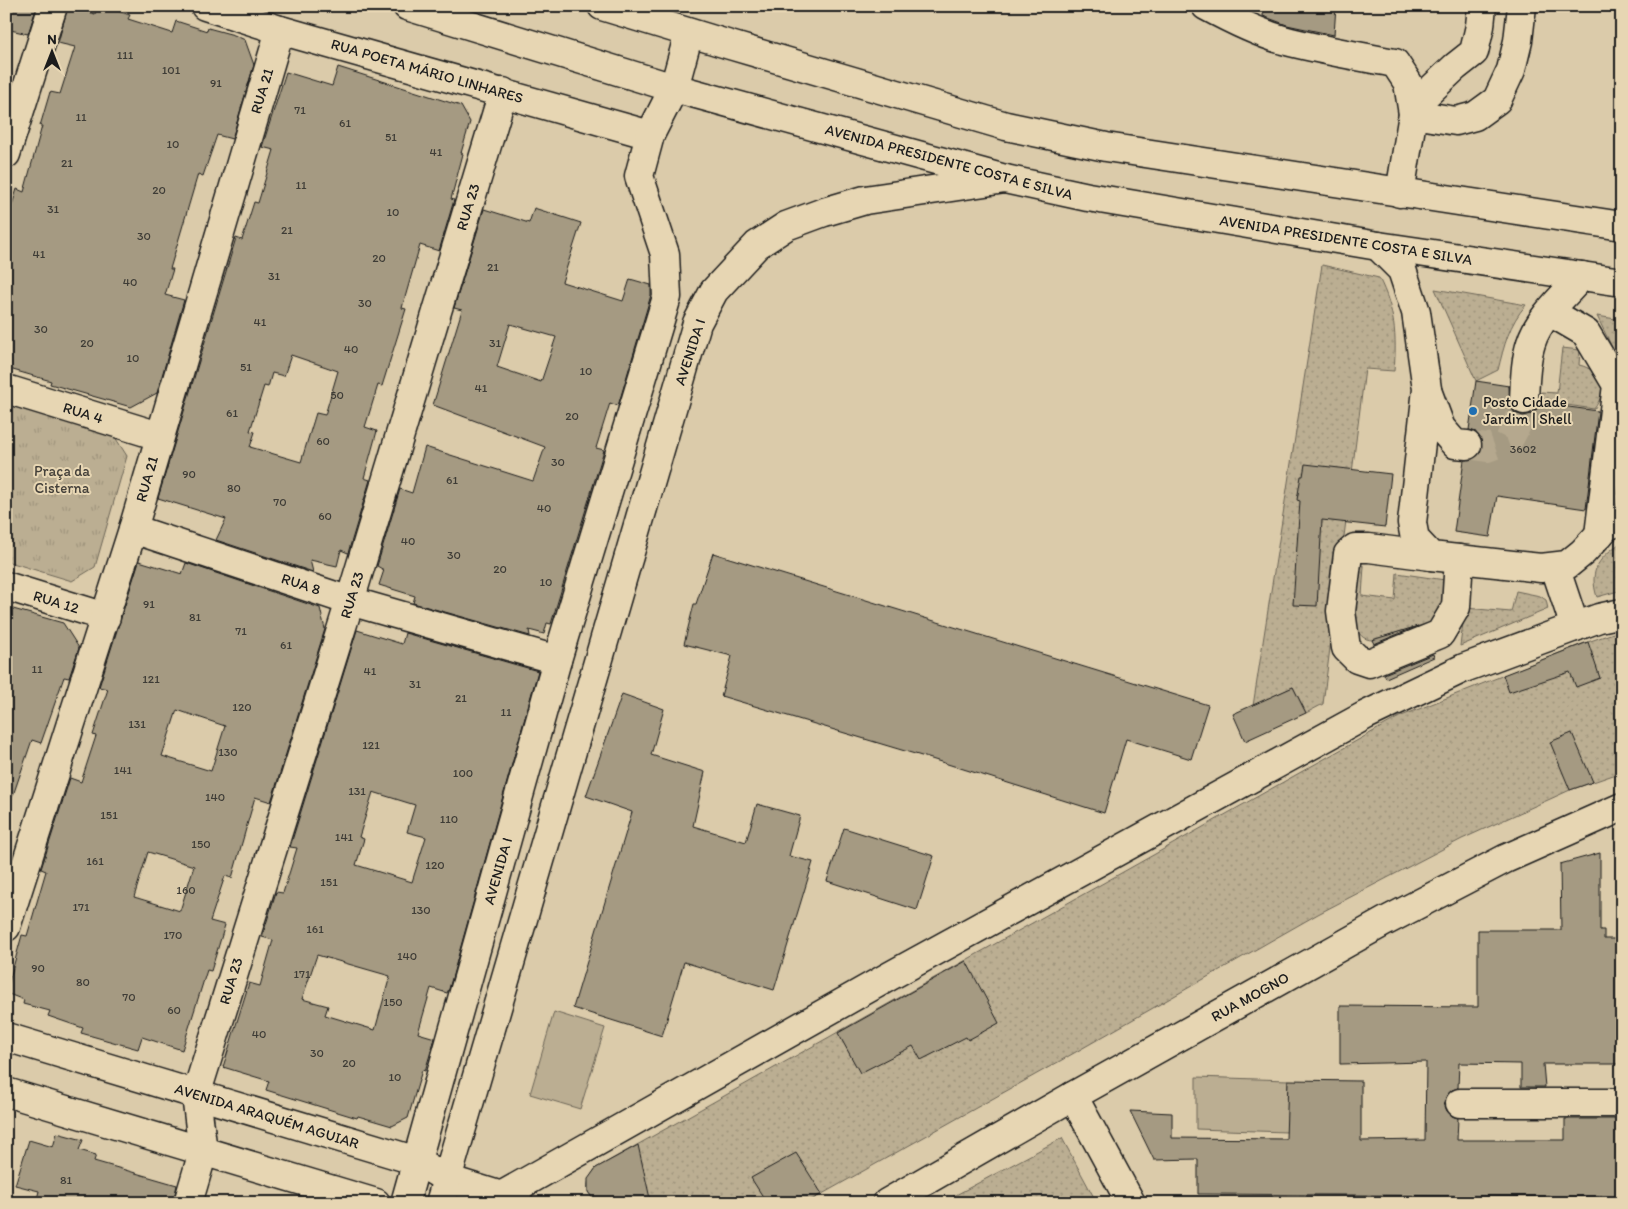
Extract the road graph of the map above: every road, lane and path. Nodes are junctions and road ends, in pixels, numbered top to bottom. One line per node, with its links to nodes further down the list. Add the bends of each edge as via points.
1 (53, 6): 14 (street)
2 (205, 6): 8 (street, RUA POETA MÁRIO LINHARES)
3 (407, 6): 10 (street, AVENIDA PRESIDENTE COSTA E SILVA)
4 (602, 6): 9 (street)
5 (1206, 6): 12 (street, via 1227,18 1281,39 1395,63 1408,83)
6 (1482, 6): 12 (street, via 1474,52 1421,99)
7 (1522, 6): 12 (street, via 1518,41 1497,100 1475,116 1456,121)
8 (280, 30): 11 (street, RUA POETA MÁRIO LINHARES); 25 (street, RUA 21)
9 (689, 33): 10 (street, AVENIDA I); 16 (street, via 1006,126 1106,147)
10 (674, 88): 13 (street, AVENIDA I); 15 (street, AVENIDA PRESIDENTE COSTA E SILVA)
11 (503, 92): 13 (street, RUA POETA MÁRIO LINHARES); 35 (street, RUA 23)
12 (1412, 114): 16 (street)
13 (650, 135): 29 (street, AVENIDA I, via 639,176 665,254 667,297)
14 (6, 154)
15 (1005, 180): 18 (street, AVENIDA PRESIDENTE COSTA E SILVA); 30 (street, AVENIDA I, via 865,200 786,226 757,245 714,291 697,323)
16 (1400, 193): 17 (street)
17 (1622, 226)
18 (1378, 246): 19 (street, AVENIDA PRESIDENTE COSTA E SILVA); 23 (street, via 1402,270 1416,312)
19 (1582, 276): 20 (street, AVENIDA PRESIDENTE COSTA E SILVA); 21 (street)
20 (1622, 282)
21 (1550, 312): 24 (street, via 1531,342); 27 (street, via 1586,333 1617,385)
22 (6, 389): 25 (street, RUA 4)
23 (1426, 389): 26 (street, via 1441,428 1454,444); 31 (street, via 1412,522 1415,539)
24 (1524, 400)
25 (159, 436): 28 (street, RUA 21)
26 (1467, 445)
27 (1611, 527): 33 (street, via 1568,565)
28 (132, 529): 35 (street, RUA 8); 37 (street, RUA 21)
29 (593, 540): 30 (street); 39 (street, AVENIDA I)
30 (630, 551): 50 (street, AVENIDA I)
31 (1431, 556): 32 (street); 32 (street, via 1369,548 1355,548 1348,554 1341,611 1346,648 1357,660 1369,663 1440,634 1456,607)
32 (1459, 559): 33 (street)
33 (1555, 567): 38 (street)
34 (6, 586): 37 (street, RUA 12)
35 (350, 601): 39 (street, RUA 8); 43 (street, RUA 23)
36 (1622, 612): 38 (street)
37 (106, 617): 41 (street, RUA 21)
38 (1575, 627): 51 (street, via 1464,668 1366,715 899,971)
39 (557, 660): 49 (street, AVENIDA I)
40 (1622, 807): 44 (street, RUA MOGNO, via 1505,859 1392,918)
41 (6, 927)
42 (6, 1036): 43 (street, AVENIDA ARAQUÉM AGUIAR)
43 (196, 1095): 48 (street); 49 (street, AVENIDA ARAQUÉM AGUIAR)
44 (1073, 1096): 55 (street, RUA MOGNO); 56 (street)
45 (8, 1099): 48 (street)
46 (1460, 1102): 47 (street)
47 (1622, 1104)
48 (203, 1152): 52 (street); 53 (street)
49 (417, 1161): 50 (street, AVENIDA ARAQUÉM AGUIAR); 54 (street, AVENIDA I)
50 (444, 1191): 51 (street, AVENIDA ARAQUÉM AGUIAR)
51 (513, 1199)
52 (188, 1203)
53 (376, 1203)
54 (404, 1203)
55 (887, 1203)
56 (1131, 1203)

